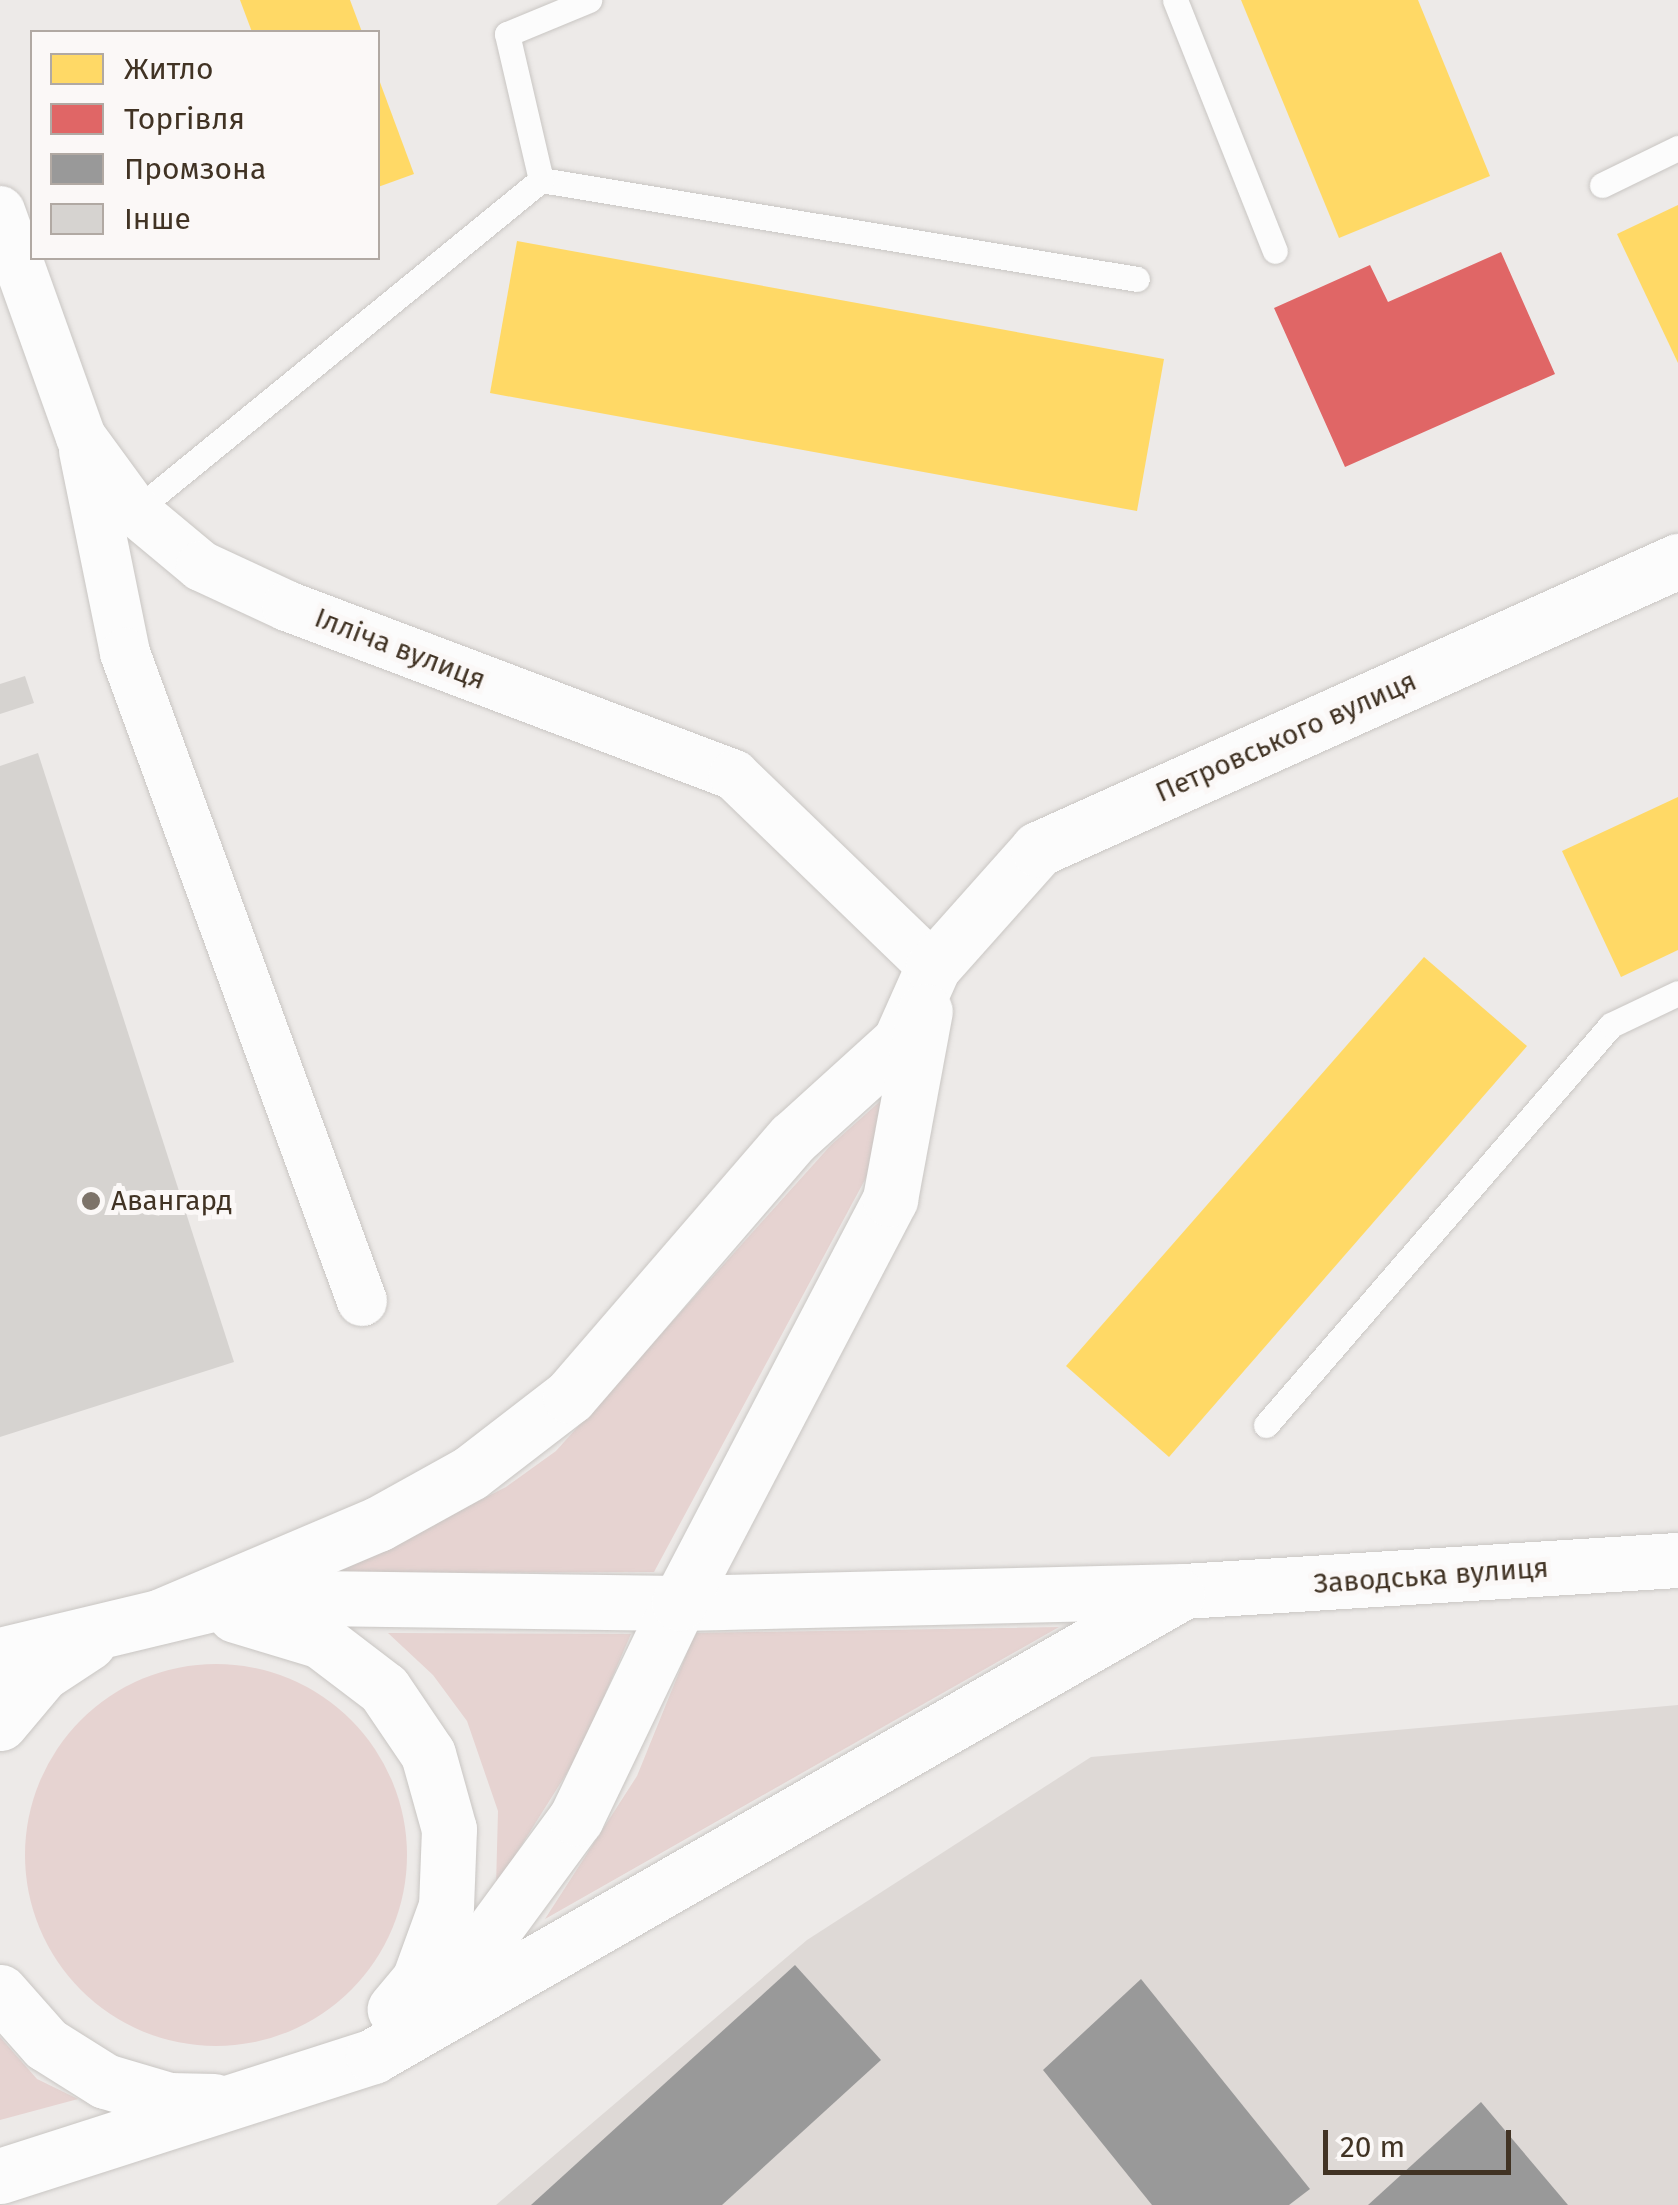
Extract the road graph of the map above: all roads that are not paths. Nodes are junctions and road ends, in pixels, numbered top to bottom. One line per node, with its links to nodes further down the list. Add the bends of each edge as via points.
1 (589, 0): 4 (lane, via 507,34)
2 (1175, 0): 7 (lane)
3 (1678, 148): 5 (lane)
4 (541, 180): 8 (lane); 10 (lane)
5 (1602, 185)
6 (0, 212): 9 (street, Ілліча вулиця)
7 (1275, 251)
8 (1137, 279)
9 (81, 437): 10 (street, Ілліча вулиця); 14 (street, via 125,652)
10 (135, 511): 12 (street, Ілліча вулиця, via 201,566 288,606 734,776)
11 (1678, 560): 12 (main road, Петровського вулиця, via 1038,849)
12 (933, 967): 18 (main road, via 890,1199); 19 (main road, via 900,1041 792,1138 570,1396 520,1439 378,1524)
13 (1678, 993): 15 (lane, via 1611,1025)
14 (362, 1301)
15 (1266, 1426)
16 (1678, 1560): 17 (main road, Заводська вулиця)
17 (1184, 1591): 18 (main road, Заводська вулиця); 23 (main road, via 374,2056)
18 (678, 1602): 19 (main road, Заводська вулиця, via 242,1597); 23 (main road, via 576,1818 479,1950 372,2050)
19 (161, 1616): 20 (main road); 21 (main road, via 98,1636 42,1673); 23 (main road, via 244,1615 322,1641 384,1689 428,1754 449,1829 446,1906 419,1980 368,2042)
20 (0, 1656)
21 (0, 1723)
22 (0, 1992): 23 (main road, via 46,2044 104,2081 170,2100 235,2101)
23 (299, 2085): 24 (main road)
24 (0, 2176)

